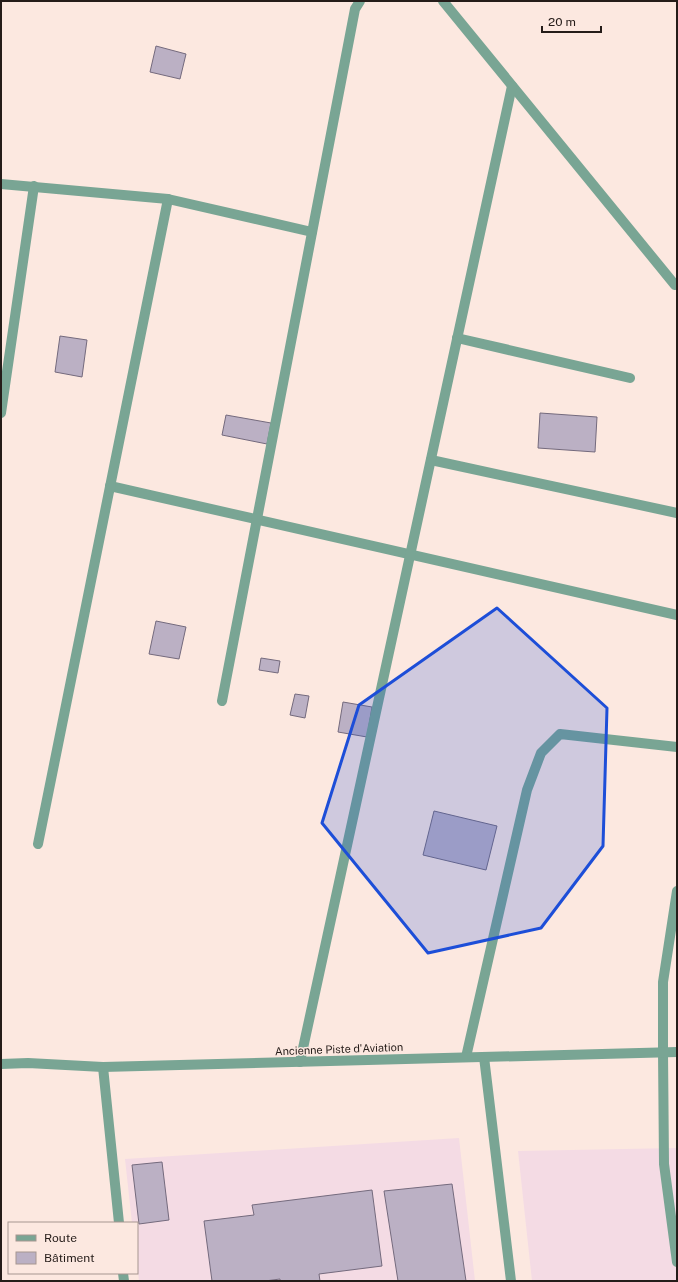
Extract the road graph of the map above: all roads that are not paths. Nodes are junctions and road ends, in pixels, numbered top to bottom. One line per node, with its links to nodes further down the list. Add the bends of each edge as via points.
1 (360, 1): 7 (street, via 355,9)
2 (442, 1): 3 (street)
3 (512, 86): 8 (street); 9 (street)
4 (1, 184): 5 (street)
5 (34, 186): 6 (street); 11 (street)
6 (168, 199): 7 (street); 13 (street)
7 (312, 232): 15 (street)
8 (675, 285)
9 (457, 338): 10 (street); 12 (street)
10 (630, 378)
11 (1, 413)
12 (430, 460): 14 (street); 16 (street)
13 (110, 486): 15 (street); 20 (street)
14 (677, 513)
15 (258, 519): 16 (street); 18 (street)
16 (410, 553): 17 (street); 26 (street)
17 (677, 614)
18 (222, 701)
19 (677, 747): 24 (street, via 560,734 541,753 528,790)
20 (38, 844)
21 (677, 891): 22 (street, via 663,982)
22 (663, 1052): 23 (street, Ancienne Piste d'Aviation); 25 (street, Ancienne Piste d'Aviation); 30 (street, via 664,1164)
23 (677, 1052)
24 (466, 1057): 25 (street, Ancienne Piste d'Aviation); 26 (street, Ancienne Piste d'Aviation)
25 (484, 1057): 31 (street)
26 (300, 1062): 28 (street, Ancienne Piste d'Aviation)
27 (1, 1064): 28 (street, Ancienne Piste d'Aviation)
28 (103, 1067): 29 (street)
29 (118, 1222)
30 (677, 1262)
31 (511, 1281)

